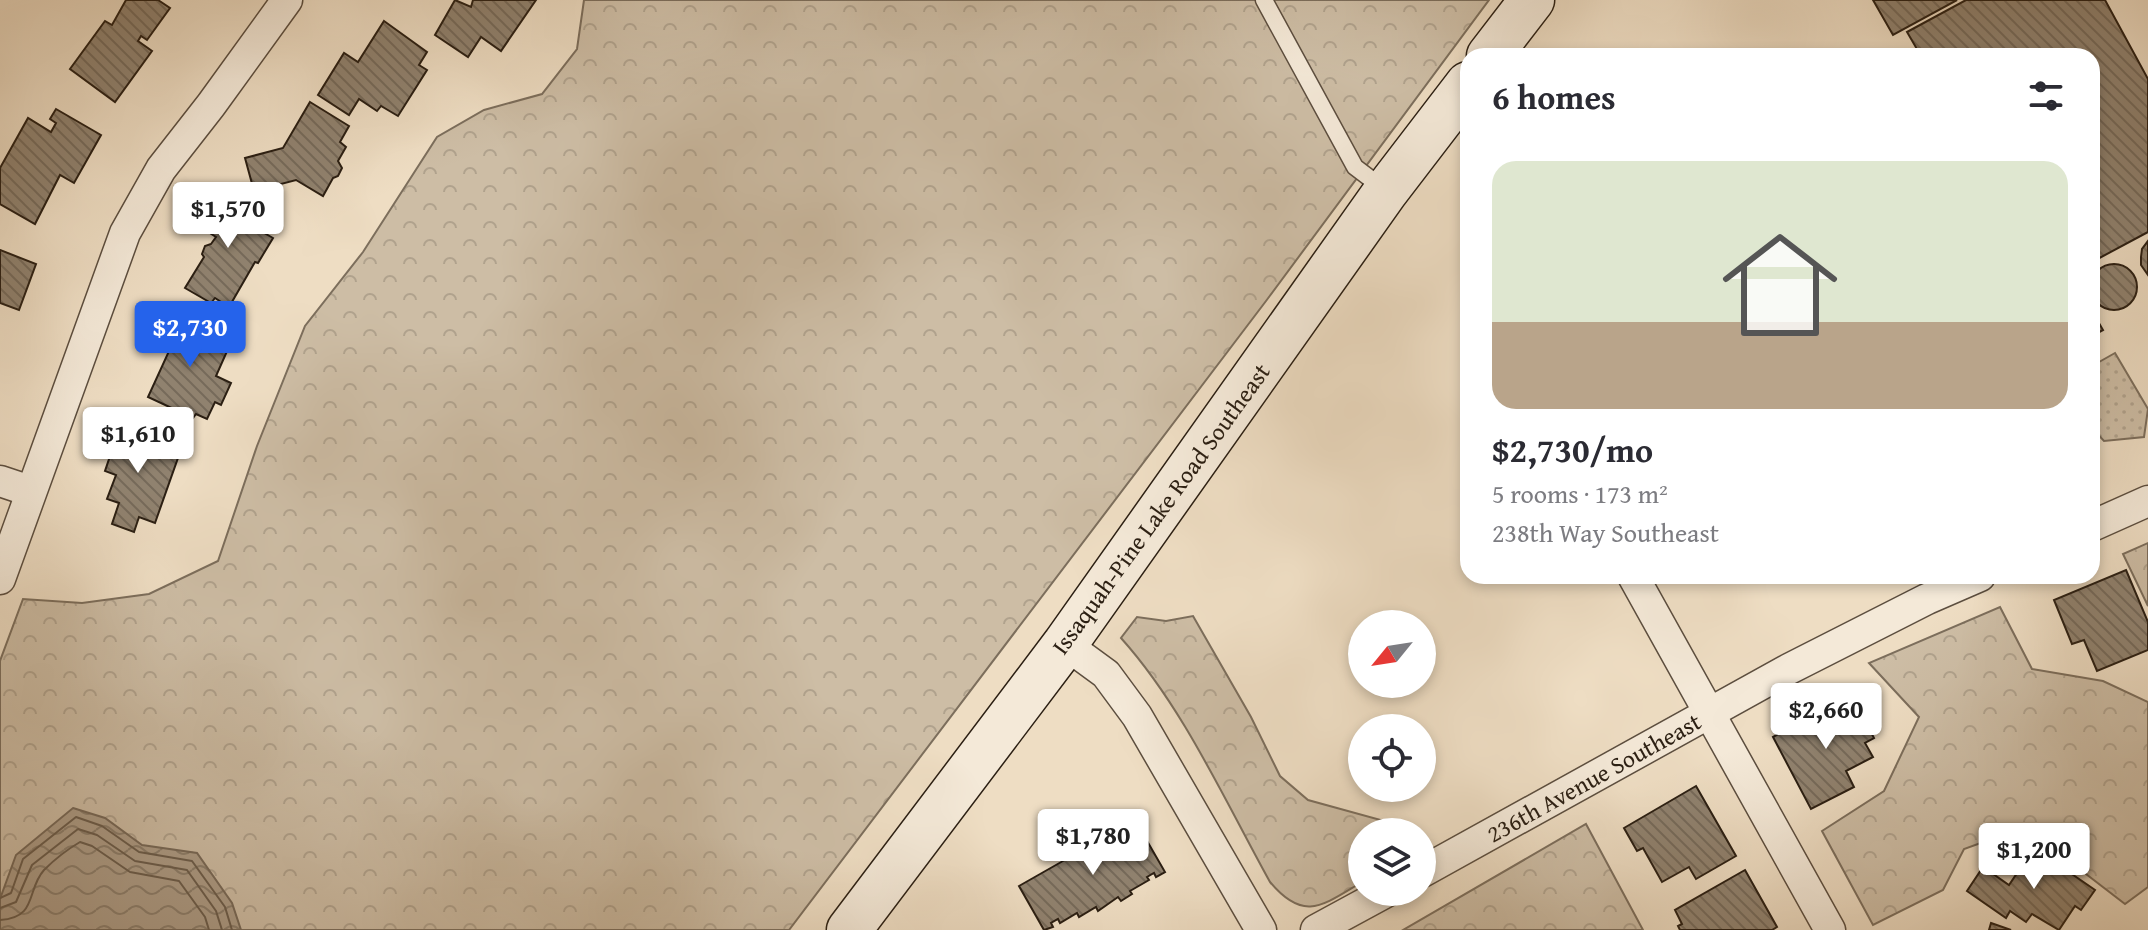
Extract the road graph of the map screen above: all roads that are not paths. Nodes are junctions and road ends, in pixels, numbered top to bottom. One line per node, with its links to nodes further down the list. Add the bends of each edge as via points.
1 (287, 0): 8 (street, via 161,169 125,233)
2 (1264, 0): 6 (lane, via 1355,167)
3 (1532, 0): 4 (main road)
4 (1495, 48)
5 (1460, 94): 6 (main road, Issaquah-Pine Lake Road Southeast)
6 (1386, 191): 14 (main road, Issaquah-Pine Lake Road Southeast)
7 (0, 481): 8 (street)
8 (30, 491): 11 (street)
9 (2148, 501): 10 (street)
10 (2100, 522)
11 (0, 579)
12 (1637, 584): 15 (street)
13 (1962, 584): 15 (street, 236th Avenue Southeast)
14 (1065, 644): 18 (main road, Issaquah-Pine Lake Road Southeast); 19 (street, via 1106,674 1137,716)
15 (1709, 714): 16 (street, 236th Avenue Southeast); 21 (street)
16 (1436, 864)
17 (1360, 906): 20 (street)
18 (849, 930)
19 (1261, 930)
20 (1316, 930)
21 (1830, 930)

